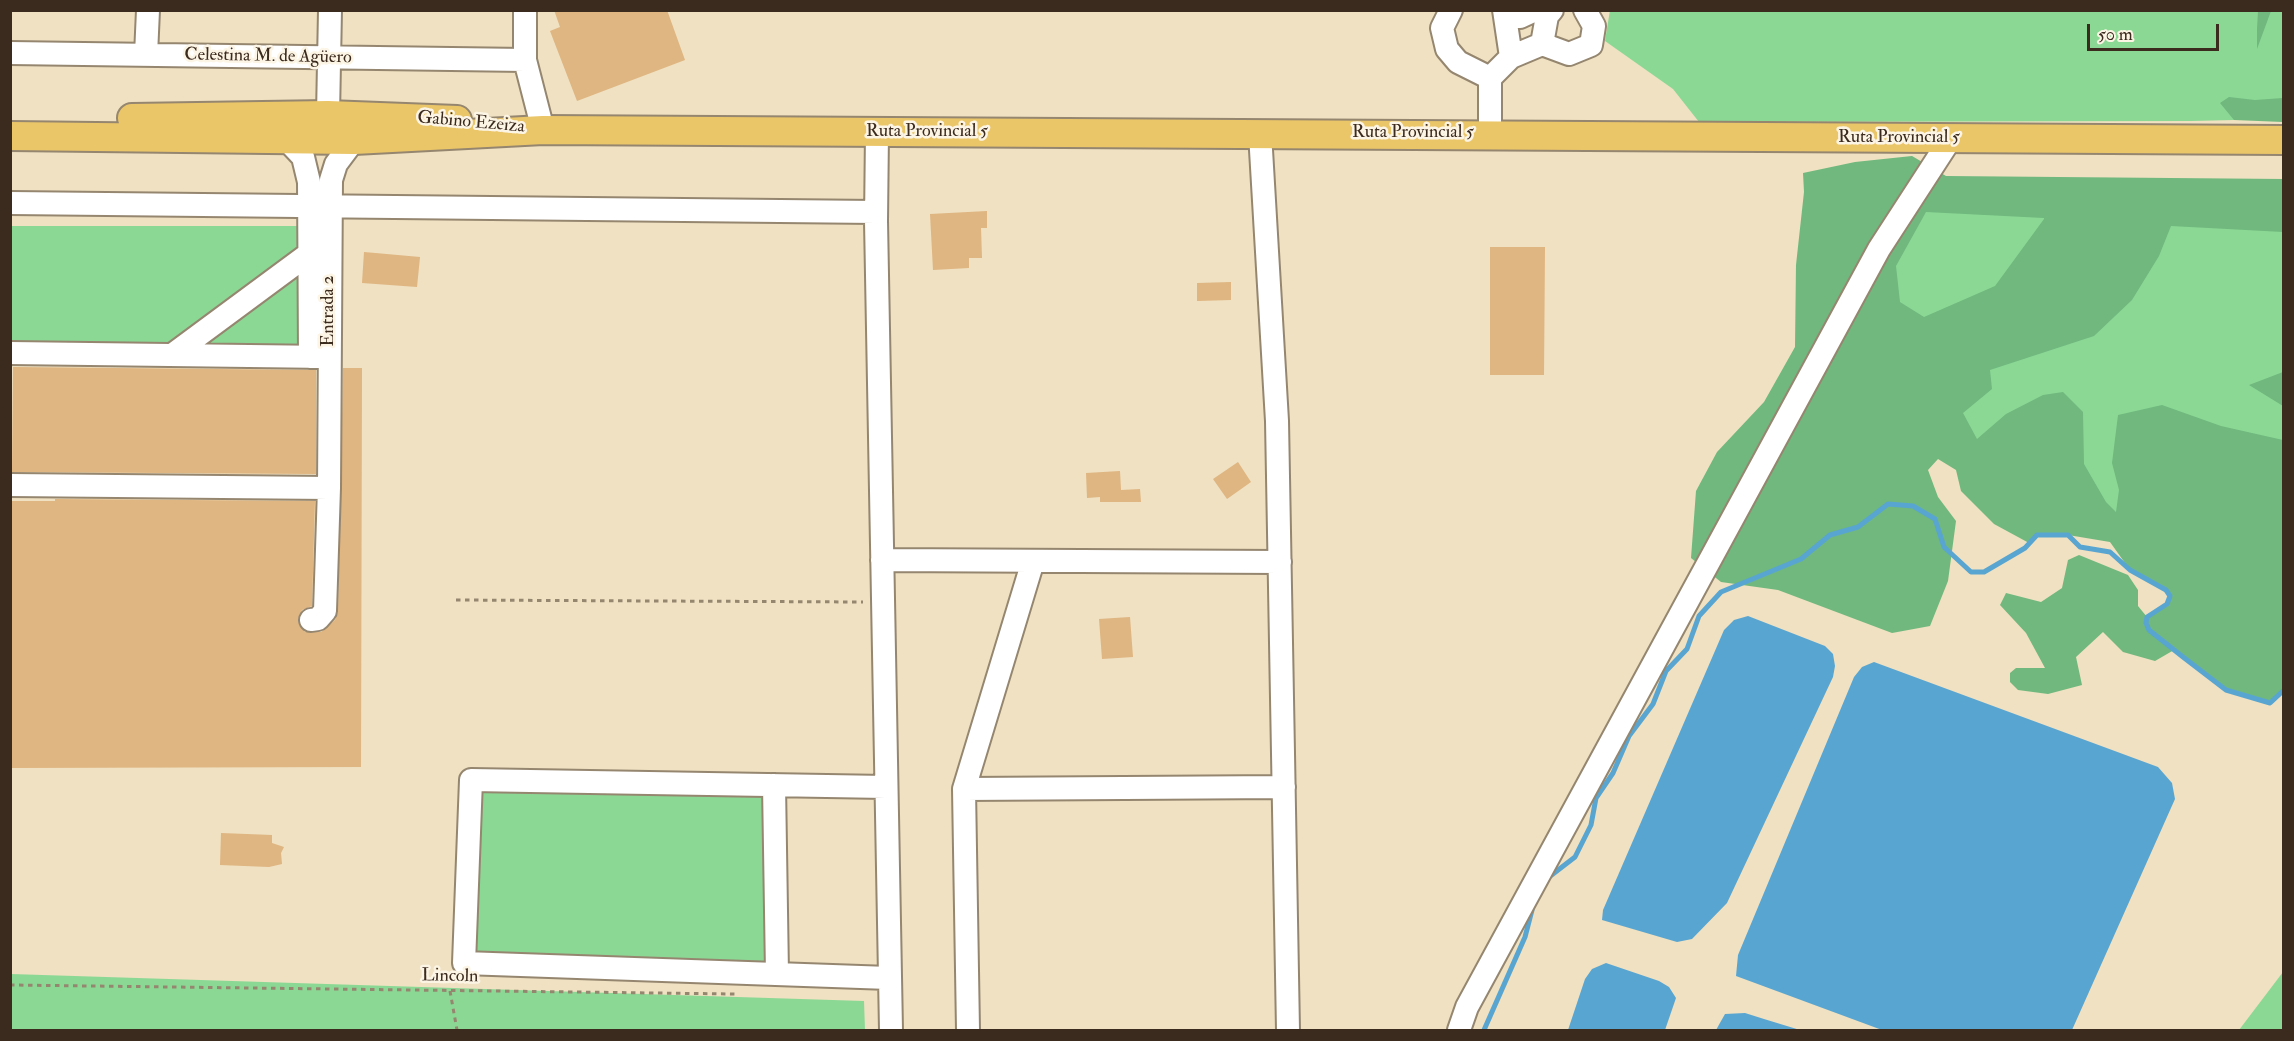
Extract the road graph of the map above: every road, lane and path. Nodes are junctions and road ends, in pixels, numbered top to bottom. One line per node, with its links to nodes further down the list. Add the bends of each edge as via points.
1 (148, 10): 10 (street)
2 (330, 10): 11 (street)
3 (525, 10): 13 (street)
4 (1451, 10): 14 (street, via 1442,28 1447,49 1458,62)
5 (1585, 10): 8 (street, via 1594,26 1591,45 1569,54)
6 (1545, 12): 7 (street, via 1520,17); 8 (street)
7 (1505, 13): 12 (street)
8 (1542, 44): 12 (street)
9 (10, 53): 10 (street, Celestina M. de Agüero)
10 (146, 55): 11 (street, Celestina M. de Agüero)
11 (330, 57): 13 (street, Celestina M. de Agüero); 15 (street)
12 (1511, 57): 14 (street)
13 (525, 60): 17 (street)
14 (1490, 78): 20 (street)
15 (328, 115): 16 (main road, Gabino Ezeiza); 17 (main road, Gabino Ezeiza, via 474,122)
16 (10, 117)
17 (543, 130): 18 (main road, Ruta Provincial 5); 24 (main road, Gabino Ezeiza)
18 (878, 132): 19 (main road, Ruta Provincial 5); 28 (street)
19 (1266, 132): 20 (main road, Ruta Provincial 5); 38 (street)
20 (1490, 134): 23 (main road, Ruta Provincial 5)
21 (10, 136): 22 (main road, Gabino Ezeiza)
22 (285, 138): 24 (main road, Gabino Ezeiza); 27 (street, Entrada 2, via 303,157)
23 (1951, 138): 25 (main road, Ruta Provincial 5); 55 (street, via 1879,249 1467,1007)
24 (354, 140): 27 (street, Entrada 2, via 336,164)
25 (2283, 140)
26 (10, 203): 27 (street)
27 (319, 207): 28 (street); 29 (street, Entrada 2); 30 (street, Entrada 2)
28 (876, 212): 36 (street)
29 (329, 239): 30 (street); 33 (street, Entrada 2)
30 (310, 253): 32 (street); 33 (street, Entrada 2)
31 (10, 353): 32 (street)
32 (172, 355): 33 (street)
33 (320, 357): 35 (street, Entrada 2)
34 (10, 485): 35 (street)
35 (329, 488): 41 (street, Entrada 2, via 325,612)
36 (882, 560): 37 (street); 40 (street)
37 (1033, 561): 38 (street); 45 (street)
38 (1280, 562): 44 (street)
39 (456, 600): 40 (path)
40 (883, 602): 43 (street)
41 (311, 620)
42 (774, 785): 43 (street); 46 (street); 46 (street, via 471,780 464,963)
43 (886, 787): 47 (street)
44 (1284, 787): 45 (street); 54 (street)
45 (964, 789): 53 (street)
46 (777, 974): 47 (street)
47 (889, 978): 52 (street)
48 (10, 985): 49 (path, Lincoln)
49 (450, 990): 50 (path, Lincoln); 51 (path)
50 (735, 994)
51 (457, 1030)
52 (891, 1030)
53 (968, 1030)
54 (1288, 1030)
55 (1459, 1030)

